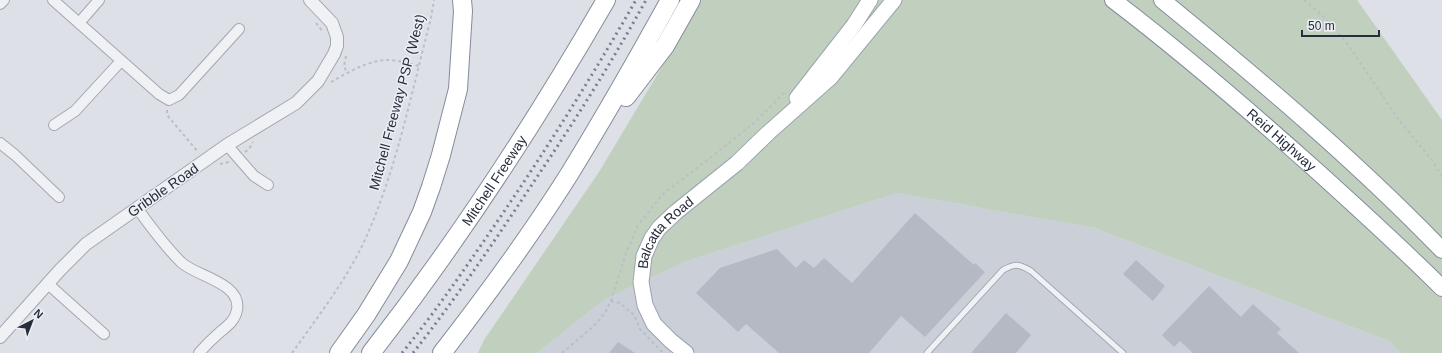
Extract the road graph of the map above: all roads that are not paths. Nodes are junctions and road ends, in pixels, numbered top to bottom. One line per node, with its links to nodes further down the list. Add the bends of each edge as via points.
1 (4, 0): 13 (street)
2 (53, 0): 14 (street)
3 (99, 0): 14 (street)
4 (310, 0): 20 (street, Gribble Road, via 335,28 337,43 334,54 318,81 296,103)
5 (462, 0): 31 (highway, via 458,88 431,187 399,261)
6 (606, 0): 32 (highway, Mitchell Freeway, via 541,109 494,180 443,256)
7 (670, 0): 21 (highway)
8 (691, 0): 21 (highway, via 665,46)
9 (870, 0): 18 (main road, Balcatta Road, via 820,70)
10 (894, 0): 18 (main road, Balcatta Road, via 830,78)
11 (1113, 0): 27 (highway, Reid Highway, via 1267,126 1403,249)
12 (1162, 0): 25 (highway, via 1259,80 1367,176)
13 (0, 4)
14 (79, 23): 16 (street)
15 (239, 29): 16 (street, via 179,95 169,100)
16 (121, 61): 17 (street, via 75,111)
17 (54, 125)
18 (768, 133): 34 (main road, Balcatta Road, via 737,163 659,228 644,256 641,282 645,305 654,324)
19 (0, 143): 23 (street, via 15,154)
20 (227, 145): 22 (street, via 254,176); 24 (street, Gribble Road)
21 (569, 174): 33 (highway, via 476,310)
22 (268, 185)
23 (59, 197)
24 (138, 208): 26 (street, Gribble Road, via 86,244); 30 (street, via 182,264 220,283 233,294 237,302 232,322)
25 (1442, 250)
26 (48, 284): 28 (street); 29 (street, Gribble Road)
27 (1442, 288)
28 (104, 334)
29 (0, 337)
30 (199, 353)
31 (339, 353)
32 (371, 353)
33 (442, 353)
34 (686, 353)
35 (927, 353): 36 (lane, via 1003,270 1012,265 1021,265 1031,270)
36 (1123, 353)

